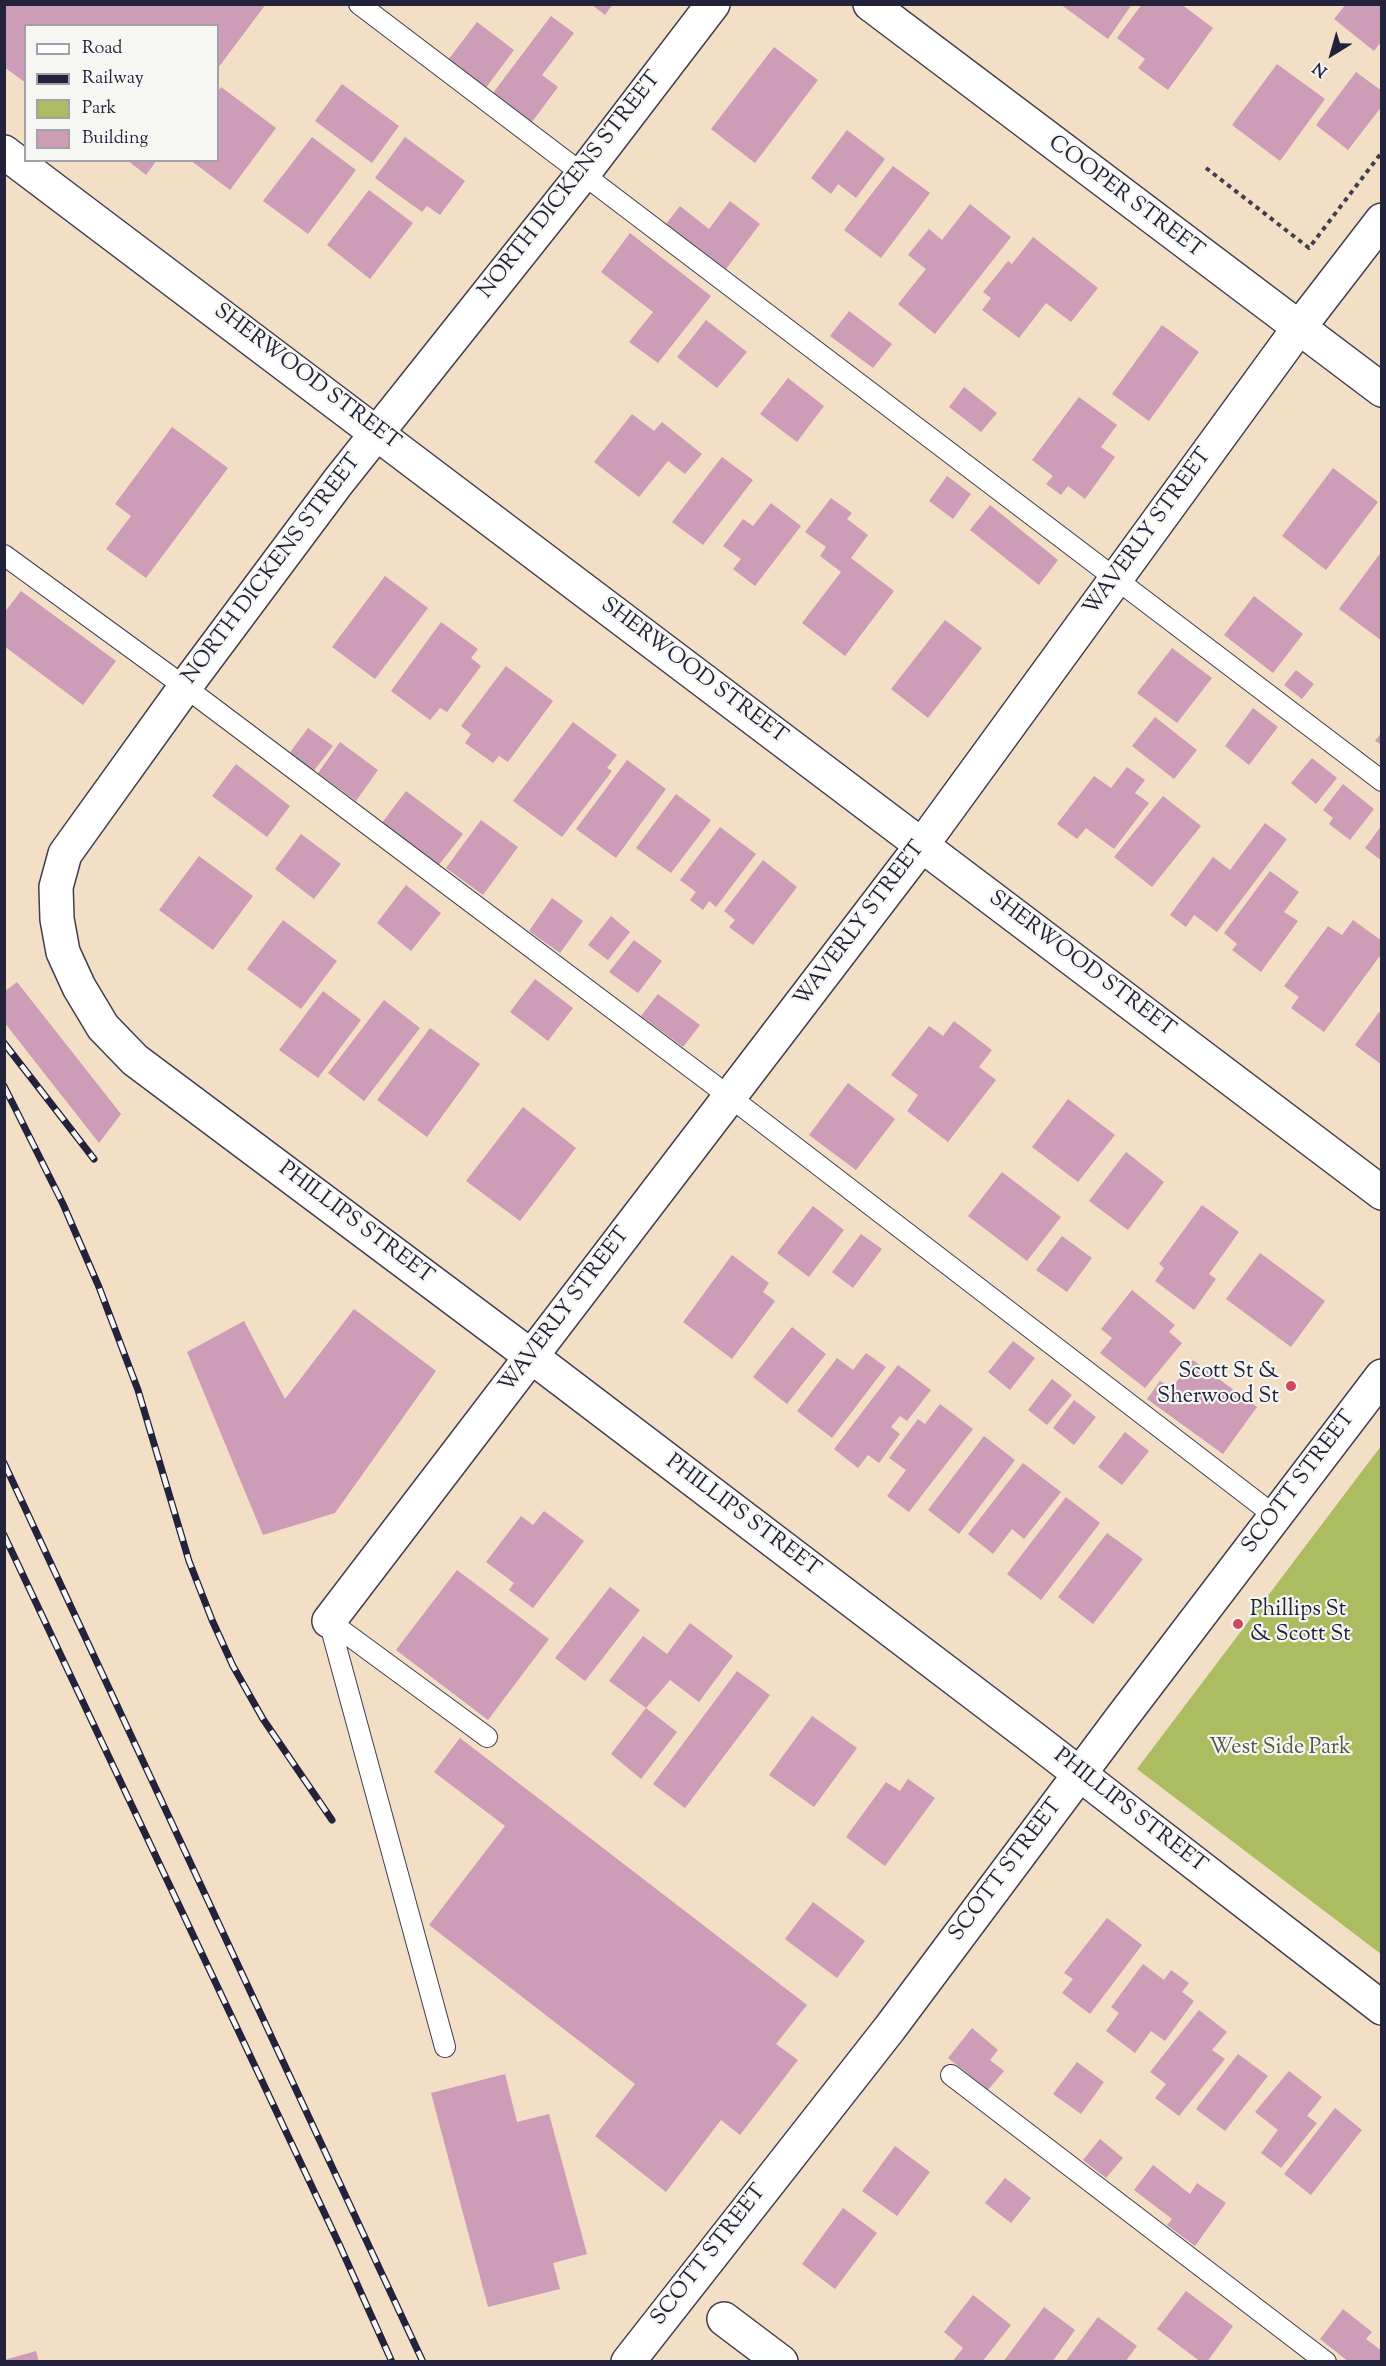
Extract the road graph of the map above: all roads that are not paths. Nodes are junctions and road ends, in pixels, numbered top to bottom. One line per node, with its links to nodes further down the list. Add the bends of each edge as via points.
1 (358, 4): 5 (lane)
2 (713, 4): 5 (street, NORTH DICKENS STREET)
3 (870, 4): 7 (street, COOPER STREET)
4 (4, 152): 9 (street, SHERWOOD STREET)
5 (583, 174): 9 (street, NORTH DICKENS STREET); 11 (lane)
6 (1382, 220): 7 (street, WAVERLY STREET)
7 (1298, 329): 8 (street, COOPER STREET); 11 (street, WAVERLY STREET)
8 (1382, 390)
9 (377, 431): 12 (street, NORTH DICKENS STREET); 14 (street, SHERWOOD STREET)
10 (4, 555): 12 (lane)
11 (1116, 578): 13 (lane); 14 (street, WAVERLY STREET)
12 (185, 687): 15 (street, NORTH DICKENS STREET, via 65,854 56,887 63,952); 16 (lane)
13 (1382, 781)
14 (922, 845): 16 (street, WAVERLY STREET); 17 (street, SHERWOOD STREET)
15 (103, 1027): 18 (street, PHILLIPS STREET, via 135,1060)
16 (730, 1097): 18 (street, WAVERLY STREET); 20 (lane)
17 (1382, 1193)
18 (532, 1357): 21 (street, WAVERLY STREET); 23 (street, PHILLIPS STREET)
19 (1382, 1376): 20 (street, SCOTT STREET)
20 (1275, 1516): 23 (street, SCOTT STREET)
21 (329, 1621): 22 (lane); 25 (lane)
22 (488, 1737)
23 (1080, 1774): 24 (street, PHILLIPS STREET); 28 (street, SCOTT STREET, via 890,2028)
24 (1382, 2008)
25 (445, 2047)
26 (951, 2075): 30 (lane)
27 (724, 2319): 29 (street)
28 (628, 2361)
29 (781, 2361)
30 (1326, 2361)

